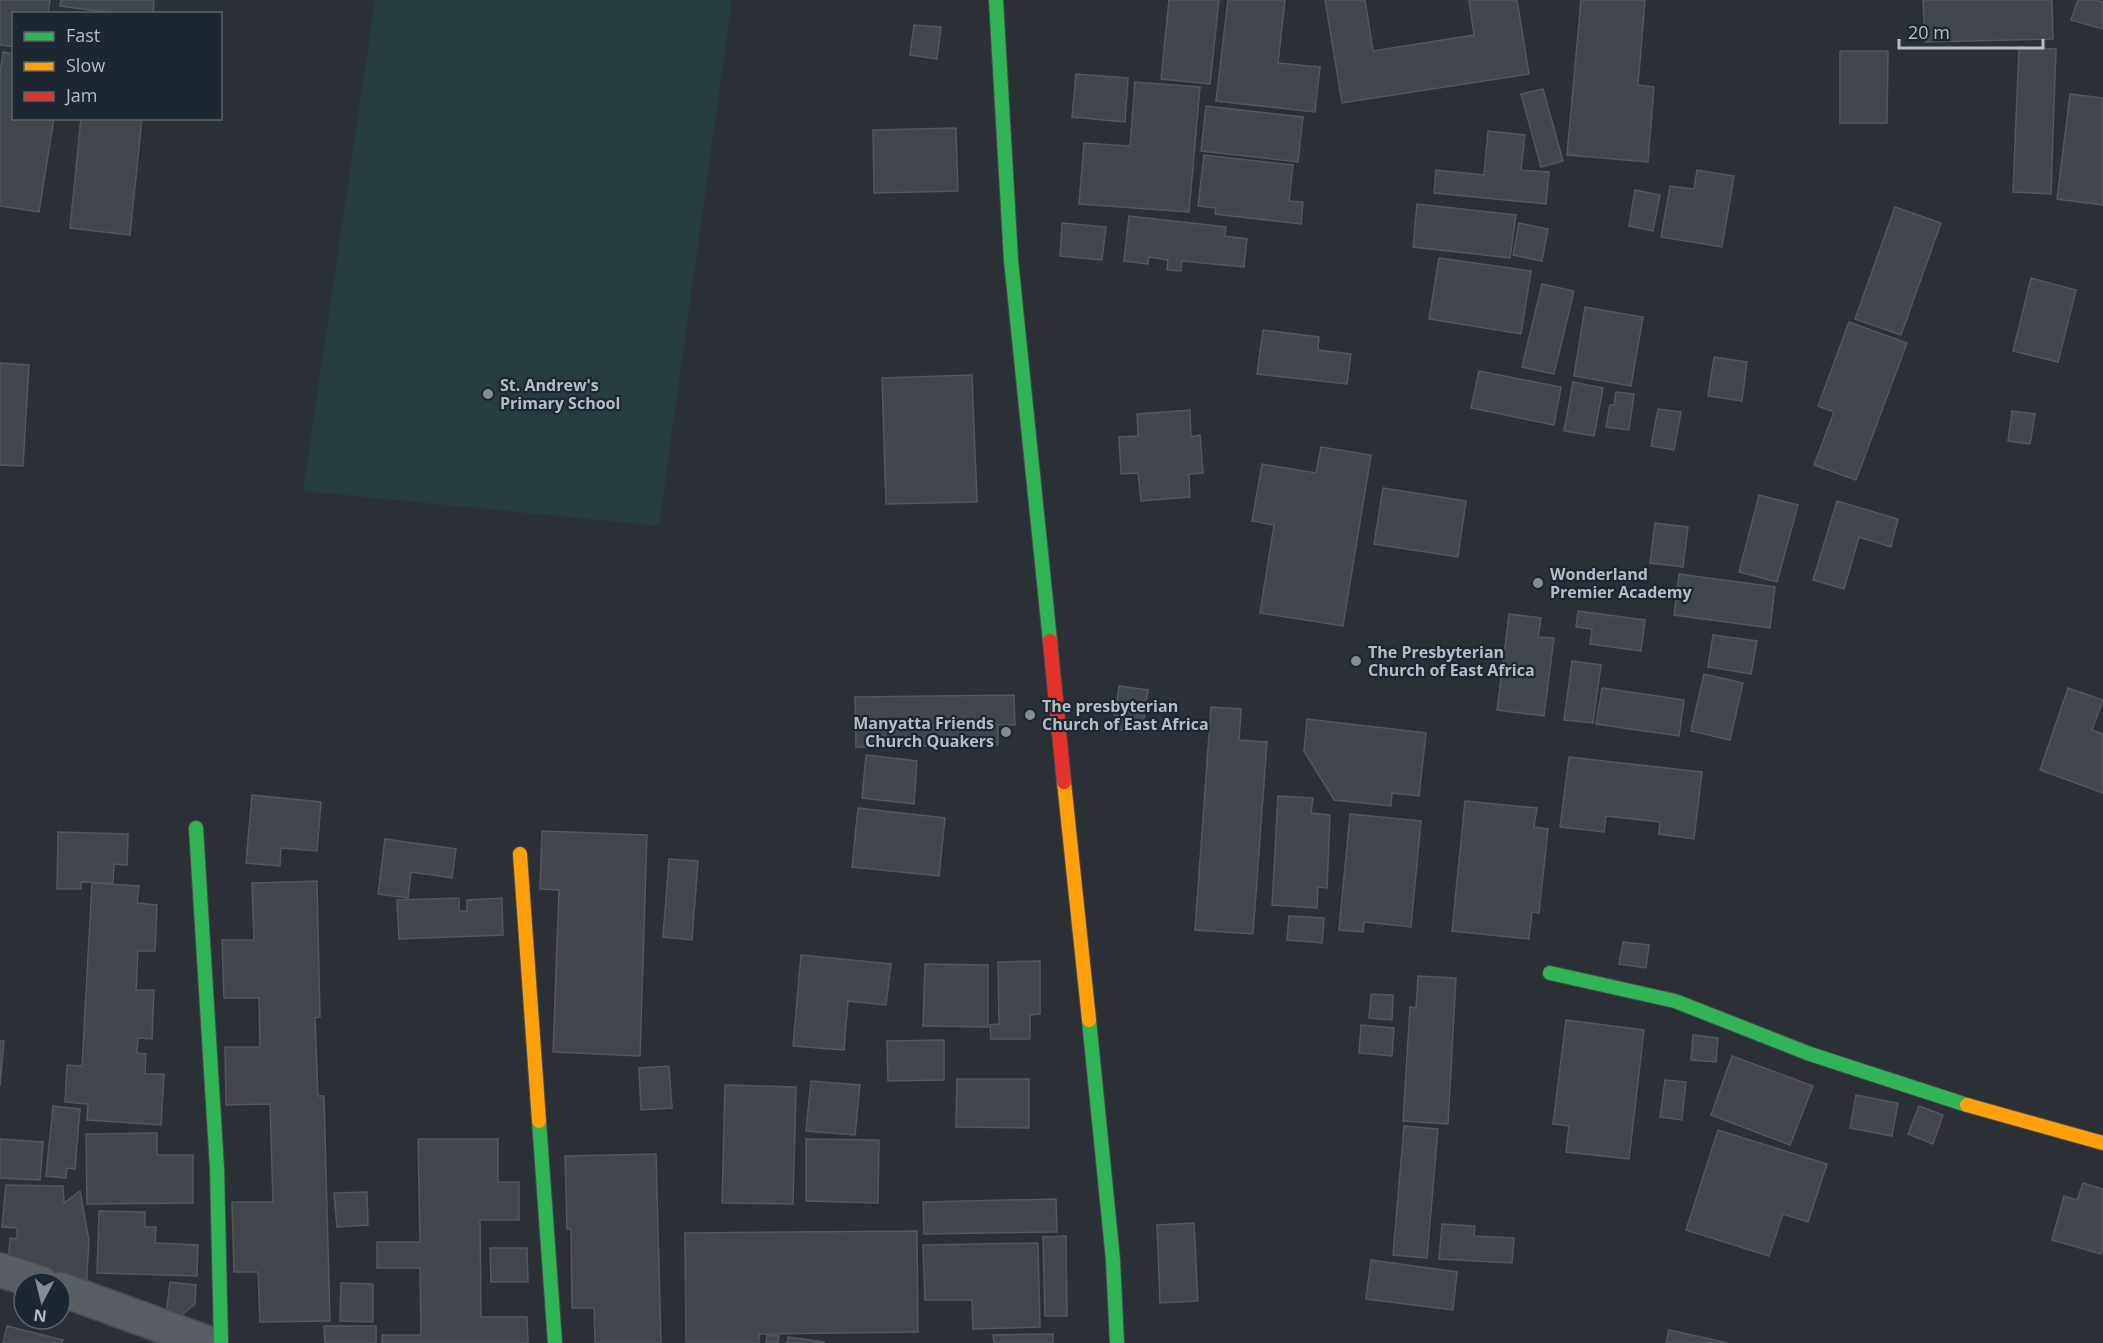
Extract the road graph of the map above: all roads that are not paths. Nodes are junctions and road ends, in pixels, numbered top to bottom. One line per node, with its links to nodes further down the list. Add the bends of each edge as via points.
1 (996, 0): 10 (street, via 1011,260 1113,1260)
2 (196, 828): 8 (street, via 217,1168)
3 (520, 854): 9 (street)
4 (1550, 973): 5 (street, via 1674,1001 1821,1058 1990,1113)
5 (2103, 1143)
6 (72, 1294): 7 (street)
7 (208, 1343)
8 (221, 1343)
9 (555, 1343)
10 (1117, 1343)

